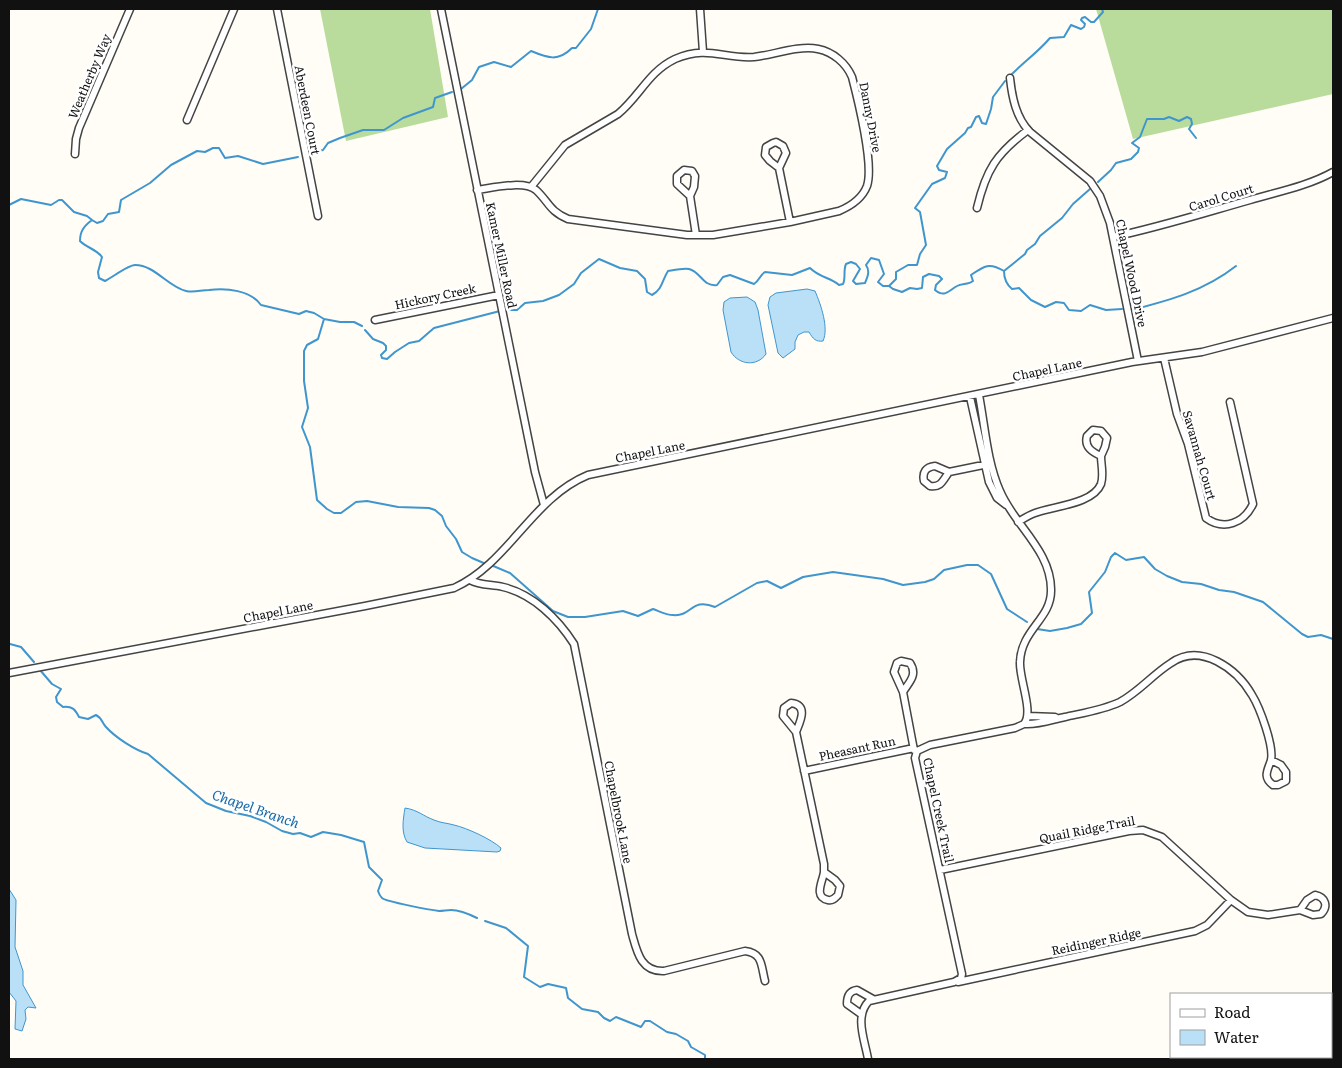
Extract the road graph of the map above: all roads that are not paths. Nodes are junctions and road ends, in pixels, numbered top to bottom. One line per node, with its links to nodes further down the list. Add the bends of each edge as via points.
1 (130, 9): 10 (street, Weatherby Way, via 79,128)
2 (234, 9): 8 (street)
3 (277, 9): 17 (street, Aberdeen Court)
4 (441, 9): 14 (street, Kamer Miller Road)
5 (700, 9): 6 (street)
6 (703, 52): 13 (street, Danny Drive, via 676,59 655,72 624,108 565,144); 18 (street, Danny Drive, via 754,57 813,48 834,56 849,70 868,161 867,185 859,198 846,208)
7 (1010, 78): 9 (street, Chapel Wood Drive, via 1017,112)
8 (187, 120)
9 (1028, 130): 16 (street, via 995,160 982,185); 20 (street, Chapel Wood Drive, via 1096,189 1107,211)
10 (76, 154)
11 (779, 168): 18 (street)
12 (1333, 172): 20 (street, Carol Court, via 1191,218)
13 (531, 187): 14 (street, via 512,185); 19 (street, Danny Drive, via 552,210 568,219)
14 (477, 190): 21 (street, Kamer Miller Road)
15 (690, 196): 19 (street)
16 (976, 208)
17 (318, 216)
18 (790, 222): 19 (street, Danny Drive, via 729,234)
19 (696, 235)
20 (1113, 237): 25 (street, Chapel Wood Drive)
21 (499, 294): 23 (street, Hickory Creek); 32 (street, Kamer Miller Road)
22 (1333, 318): 24 (street, Chapel Lane, via 1202,352)
23 (375, 320)
24 (1164, 358): 25 (street, Chapel Lane); 28 (street, Savannah Court, via 1206,518 1214,524 1226,525 1242,518 1253,504)
25 (1138, 361): 26 (street, Chapel Lane)
26 (980, 395): 27 (street, Chapel Lane); 30 (street)
27 (970, 397): 30 (street); 32 (street, Chapel Lane, via 588,475 566,486)
28 (1230, 402)
29 (1101, 456): 33 (street, via 1102,479 1094,494 1033,513)
30 (988, 464): 31 (street); 33 (street, via 1006,505)
31 (949, 472)
32 (544, 505): 34 (street, Chapel Lane)
33 (1018, 522): 37 (street, via 1041,554 1051,583 1051,598 1046,611 1029,633 1020,654 1020,677)
34 (470, 580): 35 (street, Chapel Lane, via 426,595); 49 (street, Chapelbrook Lane, via 525,596 556,621 574,644 632,934 644,965 664,971 752,952 759,958)
35 (9, 673)
36 (903, 692): 36 (street, via 914,672 906,661 897,663 894,672); 41 (street)
37 (1028, 716): 38 (street); 39 (street)
38 (1064, 717): 39 (street, Chapel Creek Trail); 43 (street, via 1119,702 1140,689 1172,661 1202,656 1223,665 1248,687 1265,724)
39 (1024, 724): 42 (street, Chapel Creek Trail, via 924,747 917,751)
40 (796, 732): 44 (street)
41 (914, 748): 42 (street); 44 (street, Pheasant Run)
42 (916, 758): 45 (street, Chapel Creek Trail)
43 (1271, 760)
44 (804, 771): 46 (street)
45 (940, 870): 47 (street, Quail Ridge Trail, via 1129,830 1143,830 1162,837); 50 (street, Chapel Creek Trail, via 961,970 961,978)
46 (824, 872)
47 (1231, 900): 48 (street, Quail Ridge Trail, via 1248,912 1261,915); 50 (street, Reidinger Ridge, via 1207,925 1195,931)
48 (1300, 910)
49 (765, 980)
50 (954, 982): 51 (street)
51 (873, 999): 52 (street, via 865,1004); 52 (street, via 857,990 848,995 847,1004)
52 (861, 1014): 53 (street)
53 (868, 1059)

